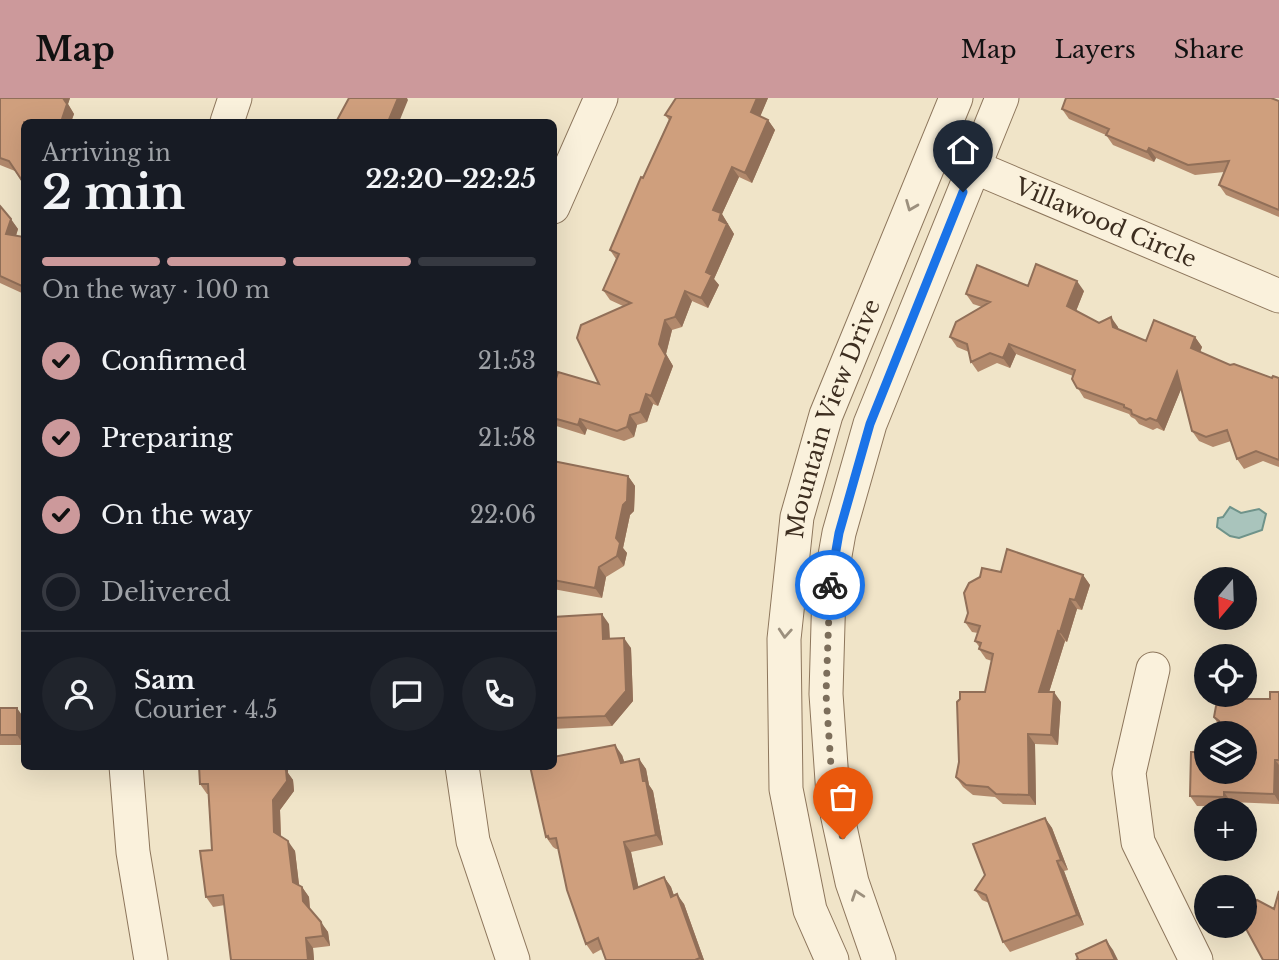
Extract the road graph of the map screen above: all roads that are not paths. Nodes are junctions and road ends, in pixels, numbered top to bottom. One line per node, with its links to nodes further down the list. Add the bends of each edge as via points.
1 (235, 98): 5 (street)
2 (601, 98): 8 (street)
3 (956, 98): 6 (street, Mountain View Drive)
4 (1002, 98): 7 (street, Mountain View Drive)
5 (228, 119)
6 (934, 150): 7 (street, Villawood Circle); 15 (street, Mountain View Drive, one-way to 15, via 826,415 797,517 784,639 786,789 810,910)
7 (973, 166): 9 (street, Villawood Circle); 16 (street, Mountain View Drive, one-way to 7, via 852,882 833,795 826,694 829,589 839,533 870,424)
8 (557, 198)
9 (1279, 296)
10 (1153, 669): 17 (street, via 1129,773 1137,831)
11 (126, 770): 13 (street)
12 (462, 770): 14 (street, via 473,841)
13 (151, 960)
14 (513, 960)
15 (832, 960)
16 (879, 960)
17 (1196, 960)

